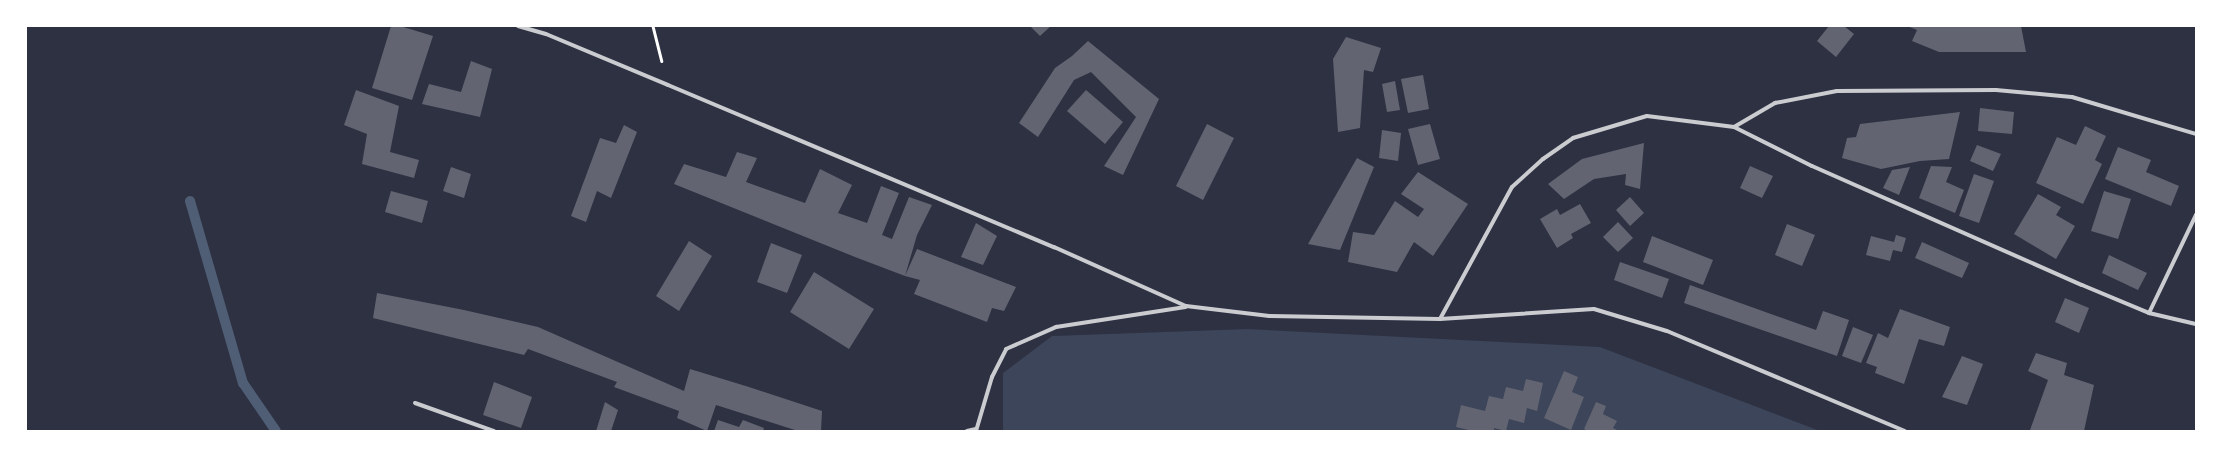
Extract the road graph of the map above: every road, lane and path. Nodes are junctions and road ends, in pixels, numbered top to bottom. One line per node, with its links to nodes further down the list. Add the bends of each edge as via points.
1 (518, 26): 3 (street, via 546,34)
2 (653, 26): 3 (path)
3 (668, 85): 7 (street, via 1054,247)
4 (1734, 127): 5 (street, via 1775,104 1837,91 1996,90 2072,96); 8 (street, via 1812,166); 9 (street, via 1647,116 1573,138 1543,159 1512,186)
5 (2196, 134)
6 (2196, 215): 8 (street)
7 (1186, 306): 9 (street, via 1269,316); 12 (street, via 1056,327 1006,349 992,377)
8 (2149, 313): 10 (street)
9 (1440, 318): 15 (street, via 1594,309 1667,331)
10 (2196, 324)
11 (415, 403): 13 (street)
12 (976, 430): 14 (street)
13 (494, 431)
14 (967, 431)
15 (1904, 431)

